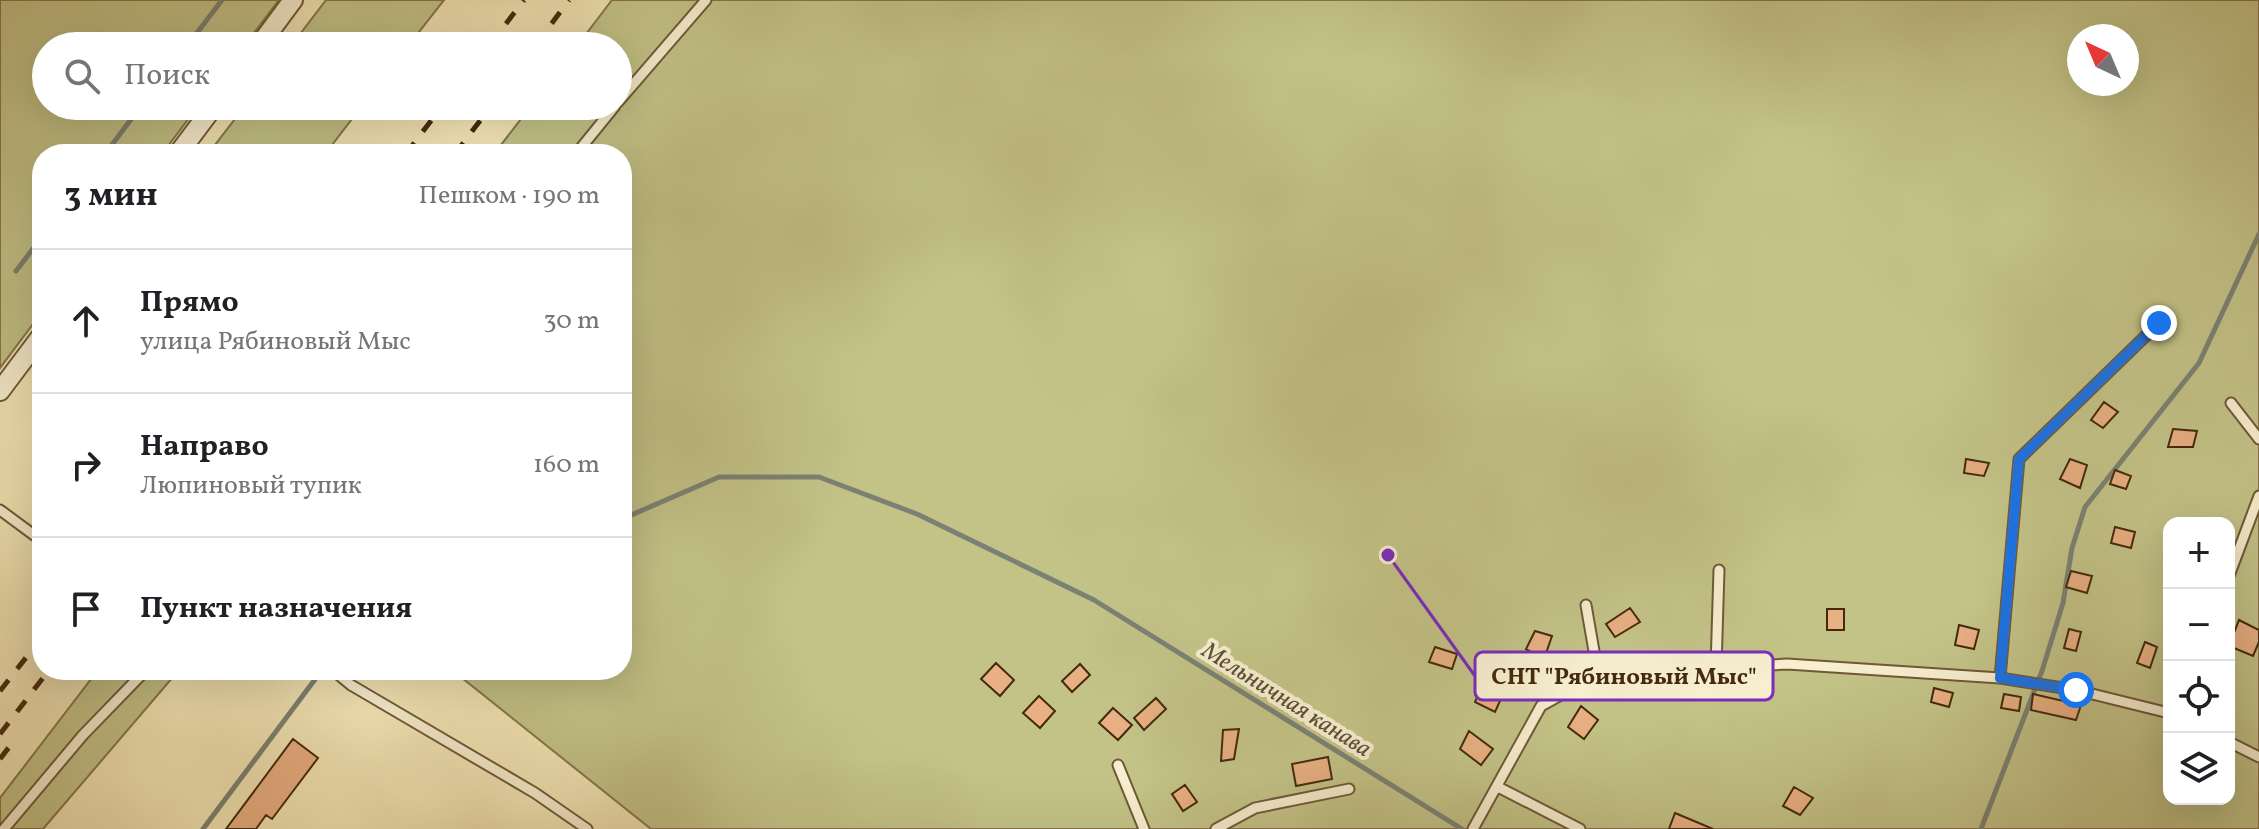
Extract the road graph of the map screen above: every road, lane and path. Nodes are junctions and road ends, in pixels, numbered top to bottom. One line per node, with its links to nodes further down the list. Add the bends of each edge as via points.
1 (293, 0): 3 (street)
2 (706, 0): 4 (lane)
3 (269, 32)
4 (632, 86)
5 (204, 120): 7 (street)
6 (604, 120): 8 (lane)
7 (186, 144)
8 (584, 144)
9 (2159, 323): 22 (lane, via 2019,459)
10 (32, 348): 11 (street)
11 (0, 391)
12 (2231, 403): 13 (lane)
13 (2259, 439)
14 (2259, 496): 17 (lane)
15 (0, 510): 16 (lane)
16 (32, 534)
17 (2235, 560)
18 (1719, 570): 20 (lane)
19 (1586, 605): 21 (lane)
20 (1716, 668): 21 (lane, via 1659,686); 22 (lane, via 1787,664)
21 (1598, 674): 29 (lane, via 1541,706)
22 (2000, 678): 25 (lane)
23 (136, 680): 31 (lane)
24 (345, 680): 32 (lane)
25 (2163, 712)
26 (2235, 745): 27 (lane)
27 (2259, 757)
28 (1118, 765): 33 (lane)
29 (1498, 787): 35 (lane); 36 (lane)
30 (1349, 789): 34 (lane, via 1255,808)
31 (4, 829)
32 (587, 829)
33 (1144, 829)
34 (1216, 829)
35 (1473, 829)
36 (1580, 829)

